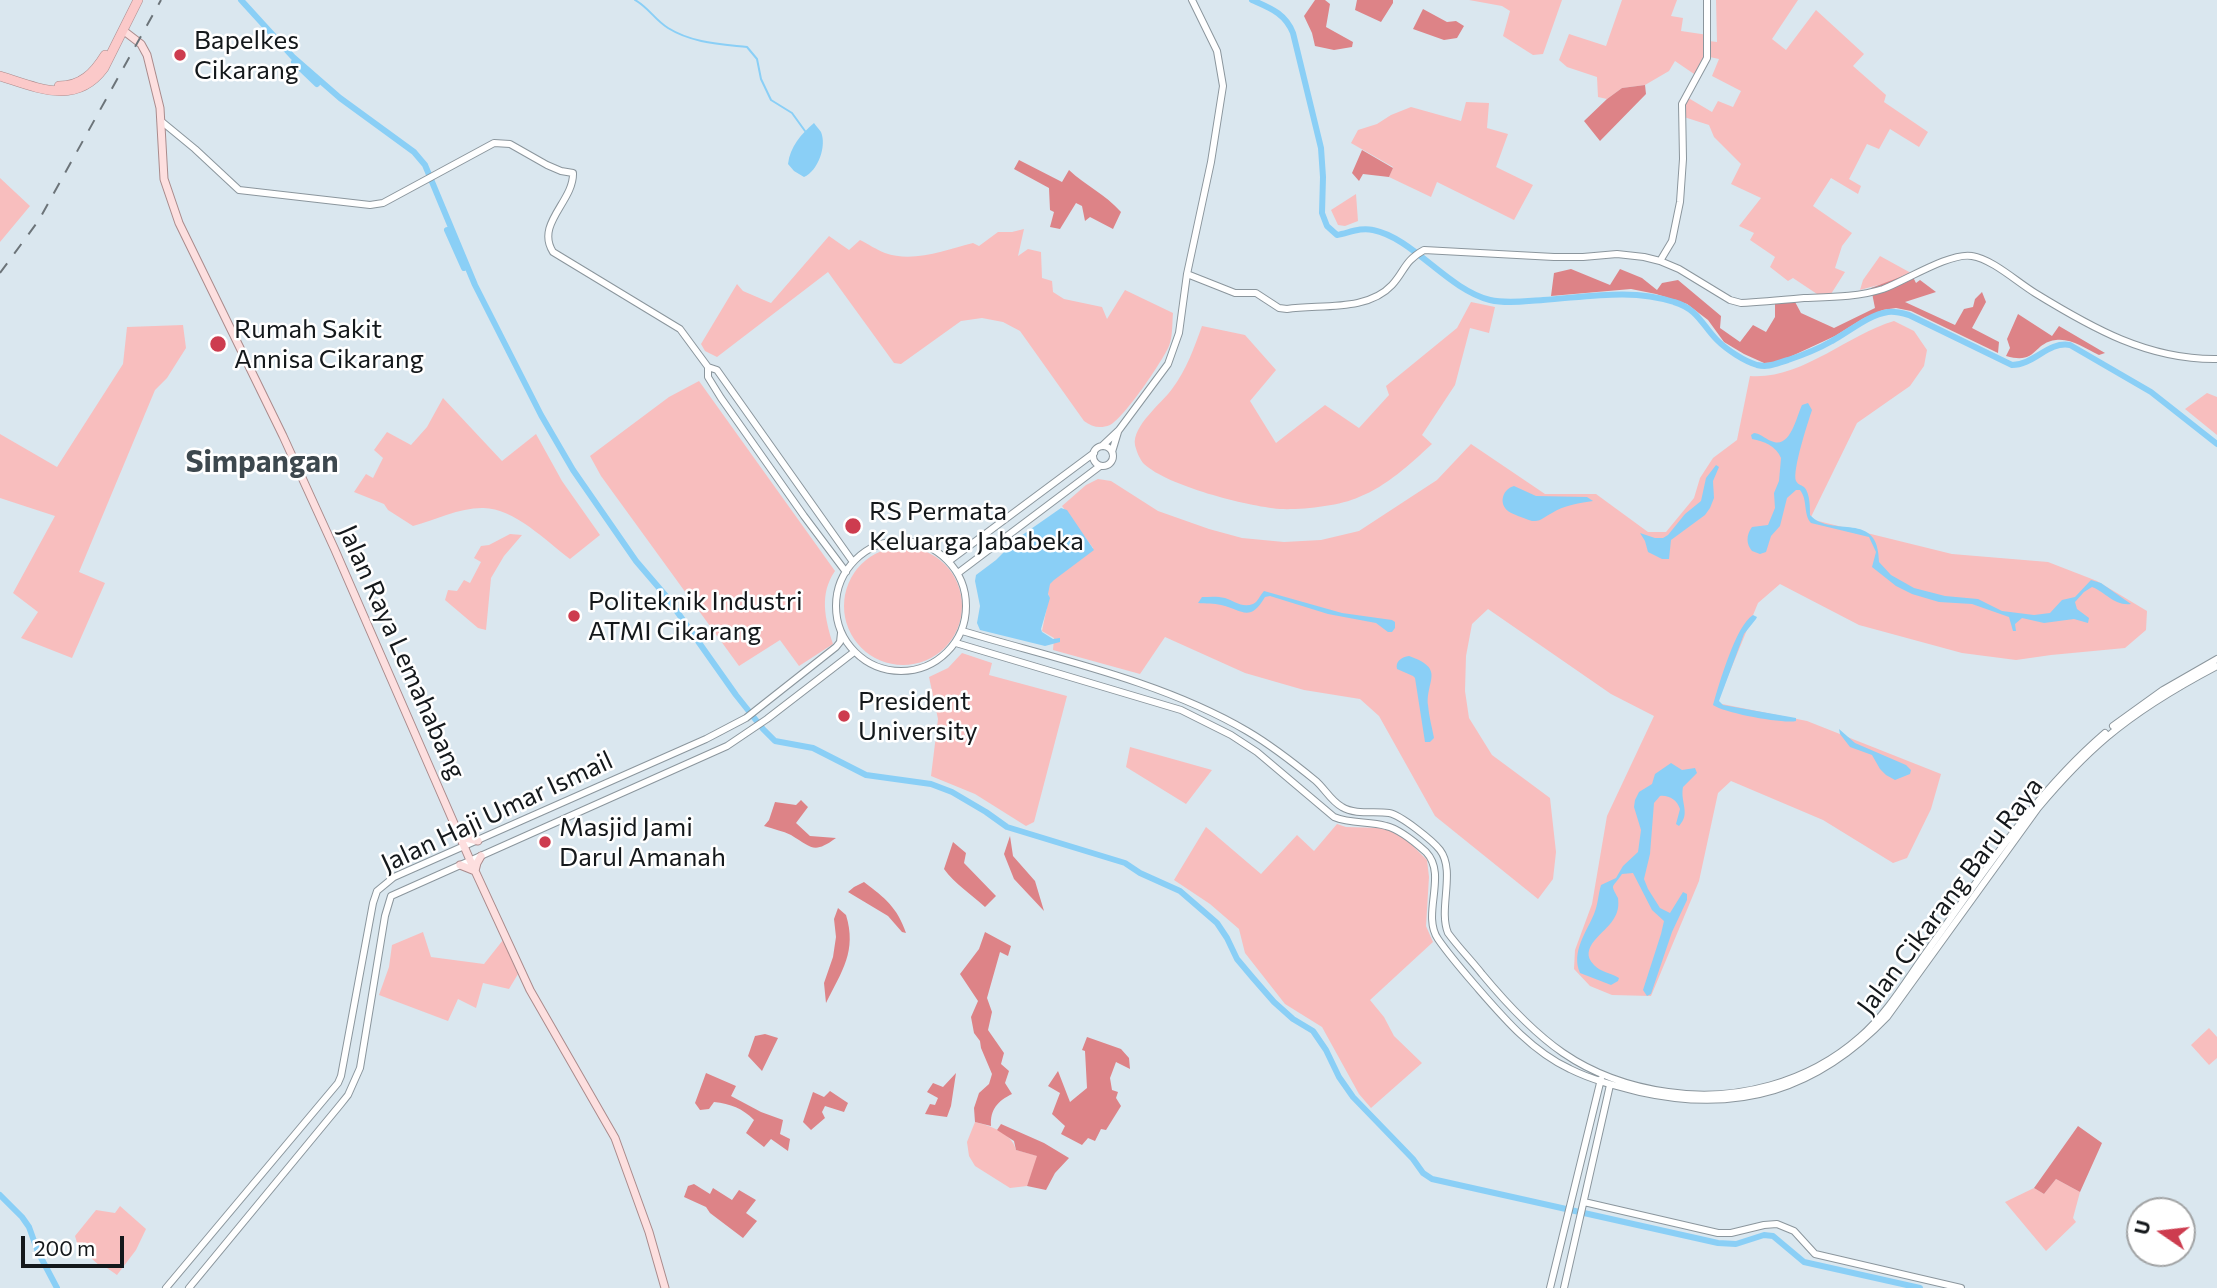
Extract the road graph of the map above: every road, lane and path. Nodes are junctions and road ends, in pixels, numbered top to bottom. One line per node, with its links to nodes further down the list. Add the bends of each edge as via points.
1 (133, 0): 6 (highway, via 104,56 82,81 54,86)
2 (138, 0): 5 (highway)
3 (1192, 0): 9 (main road, via 1217,51 1223,86)
4 (1707, 0): 8 (main road, via 1707,58 1682,104 1680,202 1672,241)
5 (124, 31): 6 (highway, via 104,68 81,88 56,91); 7 (main road, Jalan Raya Lemahabang, via 145,51)
6 (0, 74)
7 (161, 121): 11 (main road, via 239,191 246,192 373,205 502,142 573,173 571,187 547,234 553,252 680,329); 33 (main road, Jalan Raya Lemahabang, via 163,170 175,214 285,440)
8 (1660, 261): 9 (main road, via 1617,254 1564,257 1423,250 1392,285 1361,302 1282,309 1256,293 1233,292); 10 (main road, via 1741,303 1873,292 1948,260 1972,256 2126,343 2164,354)
9 (1186, 274): 12 (main road, via 1175,348)
10 (2217, 359)
11 (708, 367): 20 (main road, via 717,370); 21 (main road, via 708,377 721,398)
12 (1119, 430): 13 (main road); 14 (main road)
13 (1102, 446): 14 (main road); 15 (main road)
14 (1112, 452): 16 (main road, via 1110,463)
15 (1094, 453): 16 (main road); 17 (main road)
16 (1100, 466): 18 (main road)
17 (976, 541): 18 (main road, via 976,550); 19 (main road)
18 (984, 553): 22 (main road)
19 (949, 561): 20 (main road, via 928,546 904,541 869,549); 22 (main road)
20 (853, 562): 21 (main road)
21 (846, 572): 24 (main road, via 836,602)
22 (958, 573): 23 (main road, via 967,601)
23 (962, 631): 25 (main road); 29 (main road, via 1153,688)
24 (841, 633): 26 (main road); 32 (main road, Jalan Haji Umar Ismail, via 836,648 746,718)
25 (956, 643): 26 (main road, via 934,664 906,672 877,668); 30 (main road, via 1140,696)
26 (854, 652): 35 (main road, Jalan Haji Umar Ismail, via 753,730 719,750)
27 (2217, 659): 31 (main road, Jalan Cikarang Baru Raya, via 2136,709 2085,750)
28 (2217, 666): 31 (main road, Jalan Cikarang Baru Raya, via 2118,728)
29 (1220, 716): 30 (main road); 43 (main road, via 1276,751 1318,783 1339,806 1397,816 1439,849 1446,860 1446,927 1452,939 1543,1039)
30 (1215, 727): 44 (main road, via 1256,752 1334,817 1389,827 1423,850 1433,864 1433,929 1441,944 1520,1034 1568,1069)
31 (2047, 793): 43 (main road, Jalan Cikarang Baru Raya, via 1864,1041 1833,1063 1776,1090 1720,1101 1653,1095)
32 (499, 831): 34 (main road, Jalan Haji Umar Ismail); 35 (main road)
33 (460, 836): 34 (main road); 36 (main road, Jalan Raya Lemahabang)
34 (478, 841): 36 (main road, Jalan Haji Umar Ismail)
35 (505, 845): 37 (main road, Jalan Haji Umar Ismail)
36 (464, 847): 38 (main road, Jalan Raya Lemahabang); 41 (main road, Jalan Haji Umar Ismail)
37 (481, 856): 38 (main road, Jalan Haji Umar Ismail); 40 (main road)
38 (470, 860): 39 (main road, Jalan Haji Umar Ismail); 40 (main road, Jalan Raya Lemahabang)
39 (460, 865): 40 (main road); 42 (main road, Jalan Haji Umar Ismail)
40 (475, 871): 52 (main road, Jalan Raya Lemahabang, via 532,995 612,1131)
41 (388, 880): 42 (main road); 50 (main road, Jalan Haji Umar Ismail, via 373,903 338,1083)
42 (395, 892): 51 (main road, Jalan Haji Umar Ismail, via 388,900 354,1083)
43 (1611, 1080): 44 (main road); 46 (main road)
44 (1599, 1081): 45 (main road)
45 (1595, 1097): 46 (main road, via 1601,1095); 48 (main road)
46 (1606, 1100): 47 (main road)
47 (1583, 1204): 49 (main road); 55 (main road, via 1718,1233 1777,1224 1794,1231 1815,1254)
48 (1553, 1275): 49 (main road); 53 (main road)
49 (1566, 1278): 54 (main road)
50 (166, 1288)
51 (189, 1288)
52 (665, 1288)
53 (1550, 1288)
54 (1564, 1288)
55 (1961, 1288)

